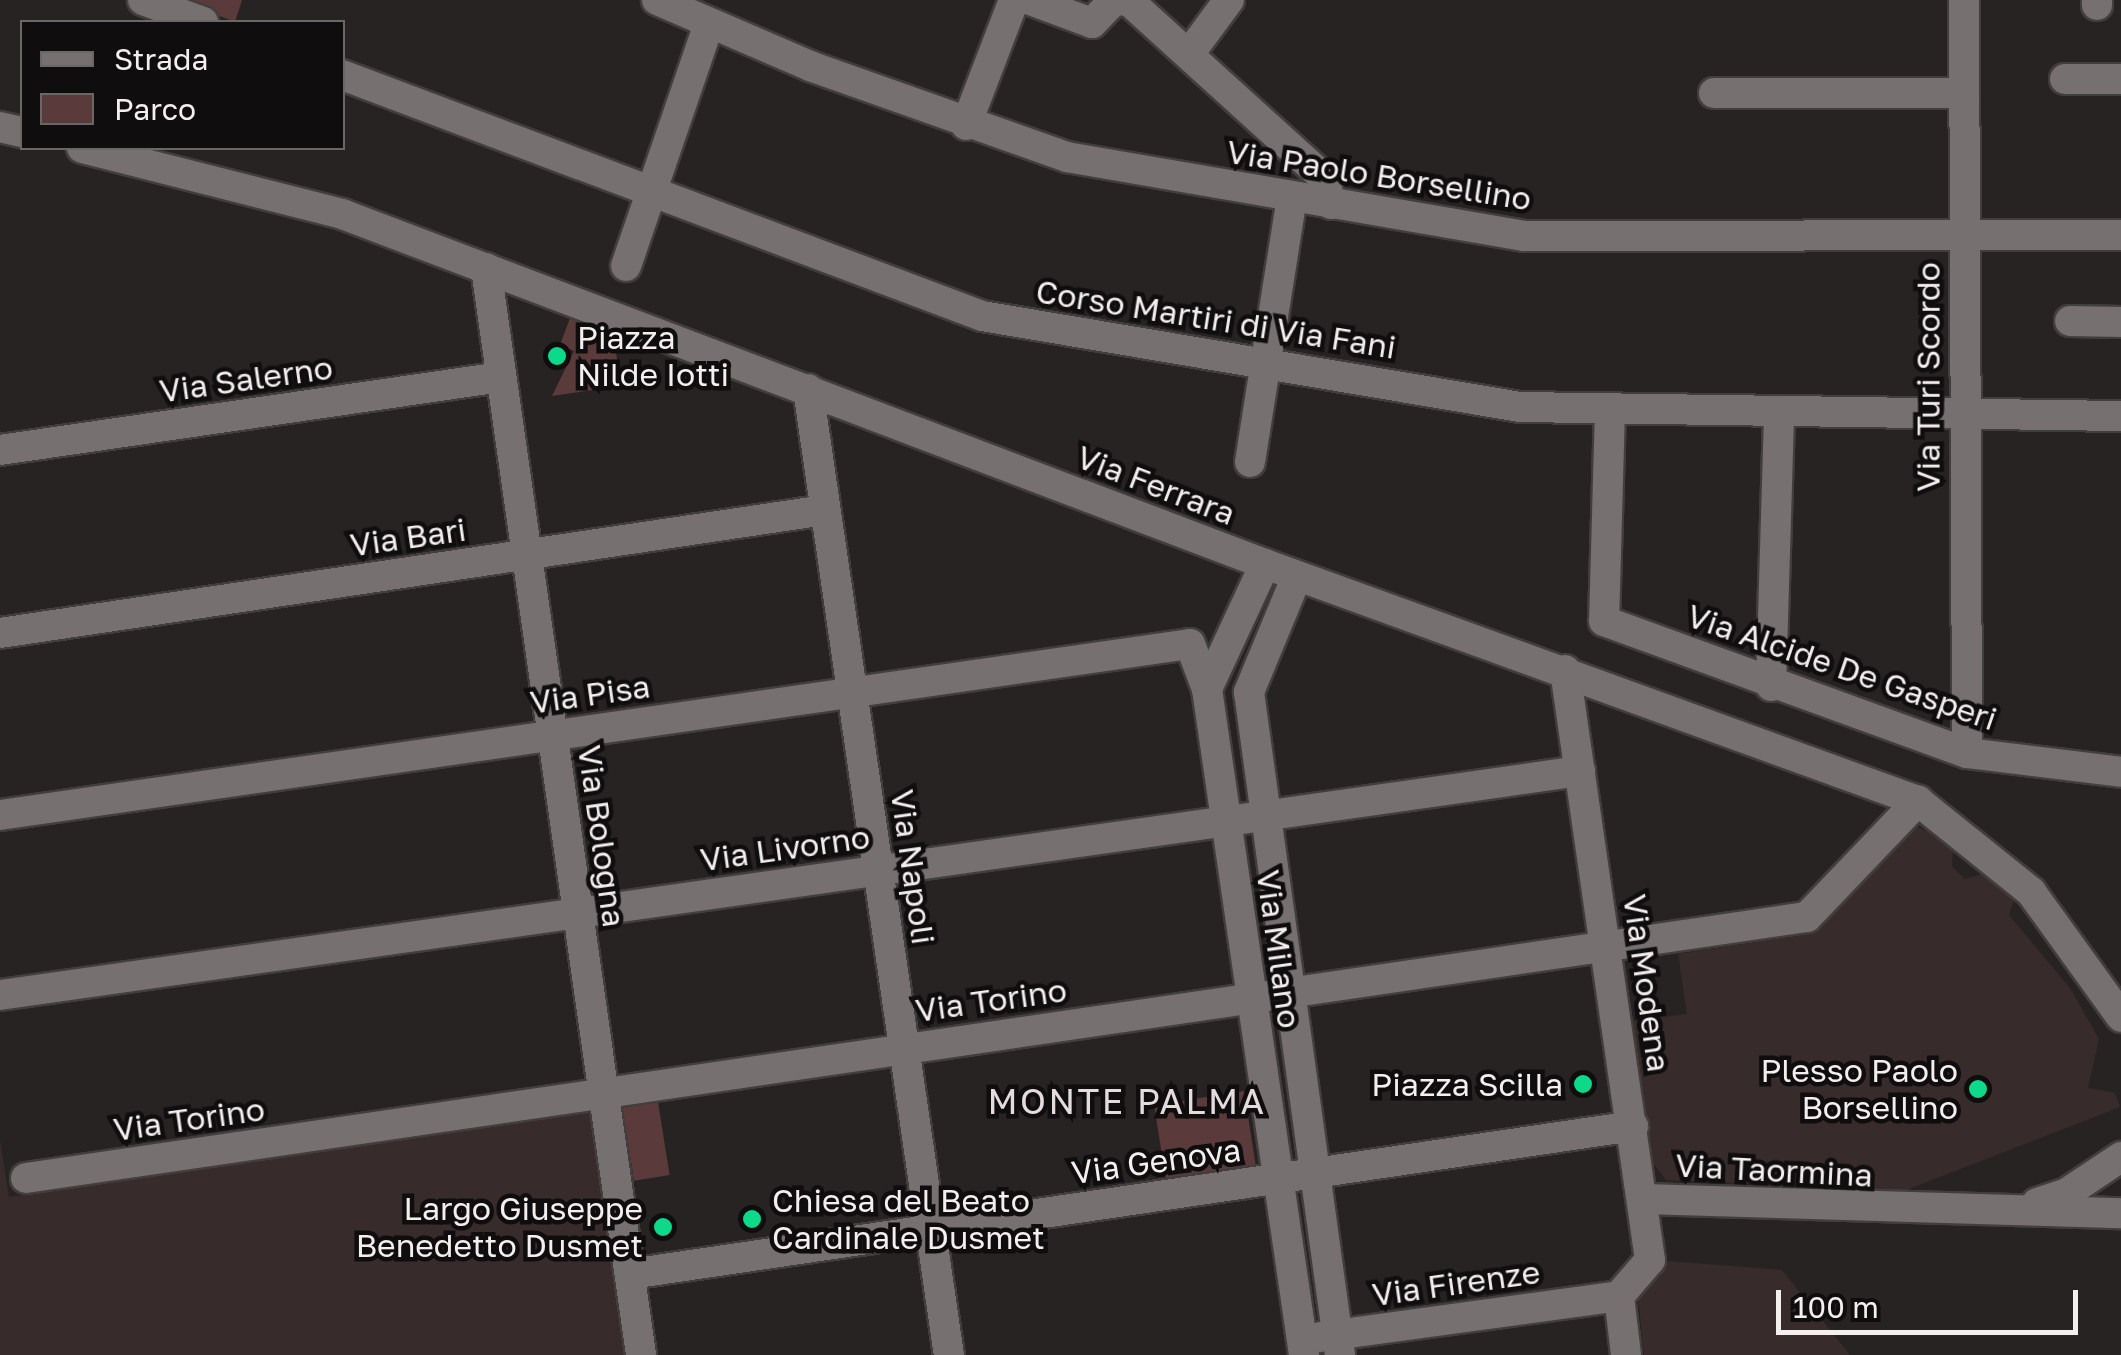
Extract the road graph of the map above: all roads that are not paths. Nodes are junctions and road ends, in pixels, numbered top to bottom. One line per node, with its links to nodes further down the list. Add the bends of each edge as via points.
1 (658, 0): 9 (street, Via Paolo Borsellino)
2 (1014, 0): 16 (street)
3 (1030, 0): 4 (street, via 1092,23)
4 (1115, 0): 10 (street, via 1129,1)
5 (1228, 0): 10 (street)
6 (1964, 0): 15 (street, Via Turi Scordo)
7 (154, 2): 8 (street)
8 (198, 20)
9 (708, 26): 16 (street, Via Paolo Borsellino); 18 (street)
10 (1189, 54): 20 (street, via 1324,178)
11 (345, 77): 18 (street, Corso Martiri di Via Fani)
12 (2066, 79): 13 (street)
13 (2121, 79)
14 (1714, 93): 15 (street)
15 (1963, 94): 22 (street, Via Turi Scordo)
16 (966, 125): 19 (street, Via Paolo Borsellino, via 1067,158)
17 (90, 150): 24 (street, Via Ferrara, via 342,214)
18 (651, 192): 23 (street); 27 (street, Corso Martiri di Via Fani, via 982,316)
19 (1292, 196): 20 (street, Via Paolo Borsellino); 27 (street)
20 (1331, 204): 22 (street, Via Paolo Borsellino, via 1522,236)
21 (2121, 236): 22 (street, Via Paolo Borsellino)
22 (1963, 237): 32 (street, Via Turi Scordo)
23 (626, 266)
24 (486, 268): 28 (street, Via Bologna); 29 (street, Via Ferrara)
25 (2070, 322): 26 (street)
26 (2121, 322)
27 (1266, 360): 30 (street, Corso Martiri di Via Fani, via 1520,407); 35 (street)
28 (501, 377): 34 (street, Via Salerno); 37 (street, Via Bologna)
29 (808, 389): 36 (street, Via Napoli); 38 (street, Via Ferrara)
30 (1610, 409): 31 (street, Corso Martiri di Via Fani); 43 (street, Via Alcide De Gasperi, via 1604,621)
31 (1779, 412): 32 (street, Corso Martiri di Via Fani); 43 (street)
32 (1962, 416): 33 (street, Corso Martiri di Via Fani); 47 (street, Via Turi Scordo)
33 (2121, 416)
34 (0, 450)
35 (1250, 462)
36 (825, 510): 37 (street, Via Bari); 45 (street, Via Napoli)
37 (527, 555): 40 (street, Via Bari); 46 (street, Via Bologna)
38 (1265, 564): 39 (street, Via Ferrara); 44 (street)
39 (1297, 576): 42 (street, Via Ferrara); 52 (street, Via Milano, via 1249,692)
40 (0, 633)
41 (1190, 644): 44 (street, Via Milano); 45 (street, Via Pisa)
42 (1565, 670): 48 (street, Via Modena); 50 (street, Via Ferrara)
43 (1771, 686): 47 (street, Via Alcide De Gasperi)
44 (1207, 688): 53 (street, Via Milano)
45 (852, 690): 46 (street, Via Pisa); 54 (street, Via Napoli)
46 (552, 734): 51 (street, Via Pisa); 55 (street, Via Bologna)
47 (1968, 753): 49 (street, Via Alcide De Gasperi)
48 (1580, 770): 52 (street, Via Livorno); 56 (street, Via Modena)
49 (2121, 772)
50 (1918, 801): 56 (street, Via Torino, via 1806,917); 60 (street, Via Ferrara, via 2031,892)
51 (0, 815)
52 (1266, 815): 53 (street, Via Livorno); 57 (street, Via Milano)
53 (1225, 821): 54 (street, Via Livorno); 59 (street, Via Milano)
54 (878, 870): 55 (street, Via Livorno); 61 (street, Via Napoli)
55 (578, 913): 58 (street, Via Livorno); 62 (street, Via Bologna)
56 (1606, 944): 57 (street, Via Torino); 63 (street, Via Modena)
57 (1292, 991): 59 (street, Via Torino); 65 (street, Via Milano)
58 (0, 996)
59 (1250, 997): 61 (street, Via Torino); 67 (street, Via Milano)
60 (2121, 1017)
61 (904, 1049): 62 (street, Via Torino); 71 (street, Via Napoli)
62 (604, 1093): 66 (street, Via Torino); 72 (street, Via Bologna)
63 (1632, 1126): 65 (street, Via Genova); 68 (street, Via Modena)
64 (2121, 1157): 69 (street, via 2068,1194)
65 (1316, 1174): 67 (street, Via Genova); 75 (street, Via Milano)
66 (26, 1178)
67 (1278, 1179): 71 (street, Via Genova); 75 (street, Via Milano)
68 (1644, 1199): 69 (street, Via Taormina, via 1901,1211); 73 (street, Via Modena, via 1650,1260)
69 (2024, 1207): 70 (street)
70 (2121, 1213)
71 (930, 1230): 72 (street, Via Genova); 77 (street, Via Napoli)
72 (630, 1274): 76 (street, Via Bologna)
73 (1620, 1304): 74 (street); 78 (street)
74 (1460, 1326): 75 (street, Via Firenze); 75 (street, Via Firenze, via 1400,1344)
75 (1325, 1349)
76 (641, 1355)
77 (949, 1355)
78 (1626, 1355)

